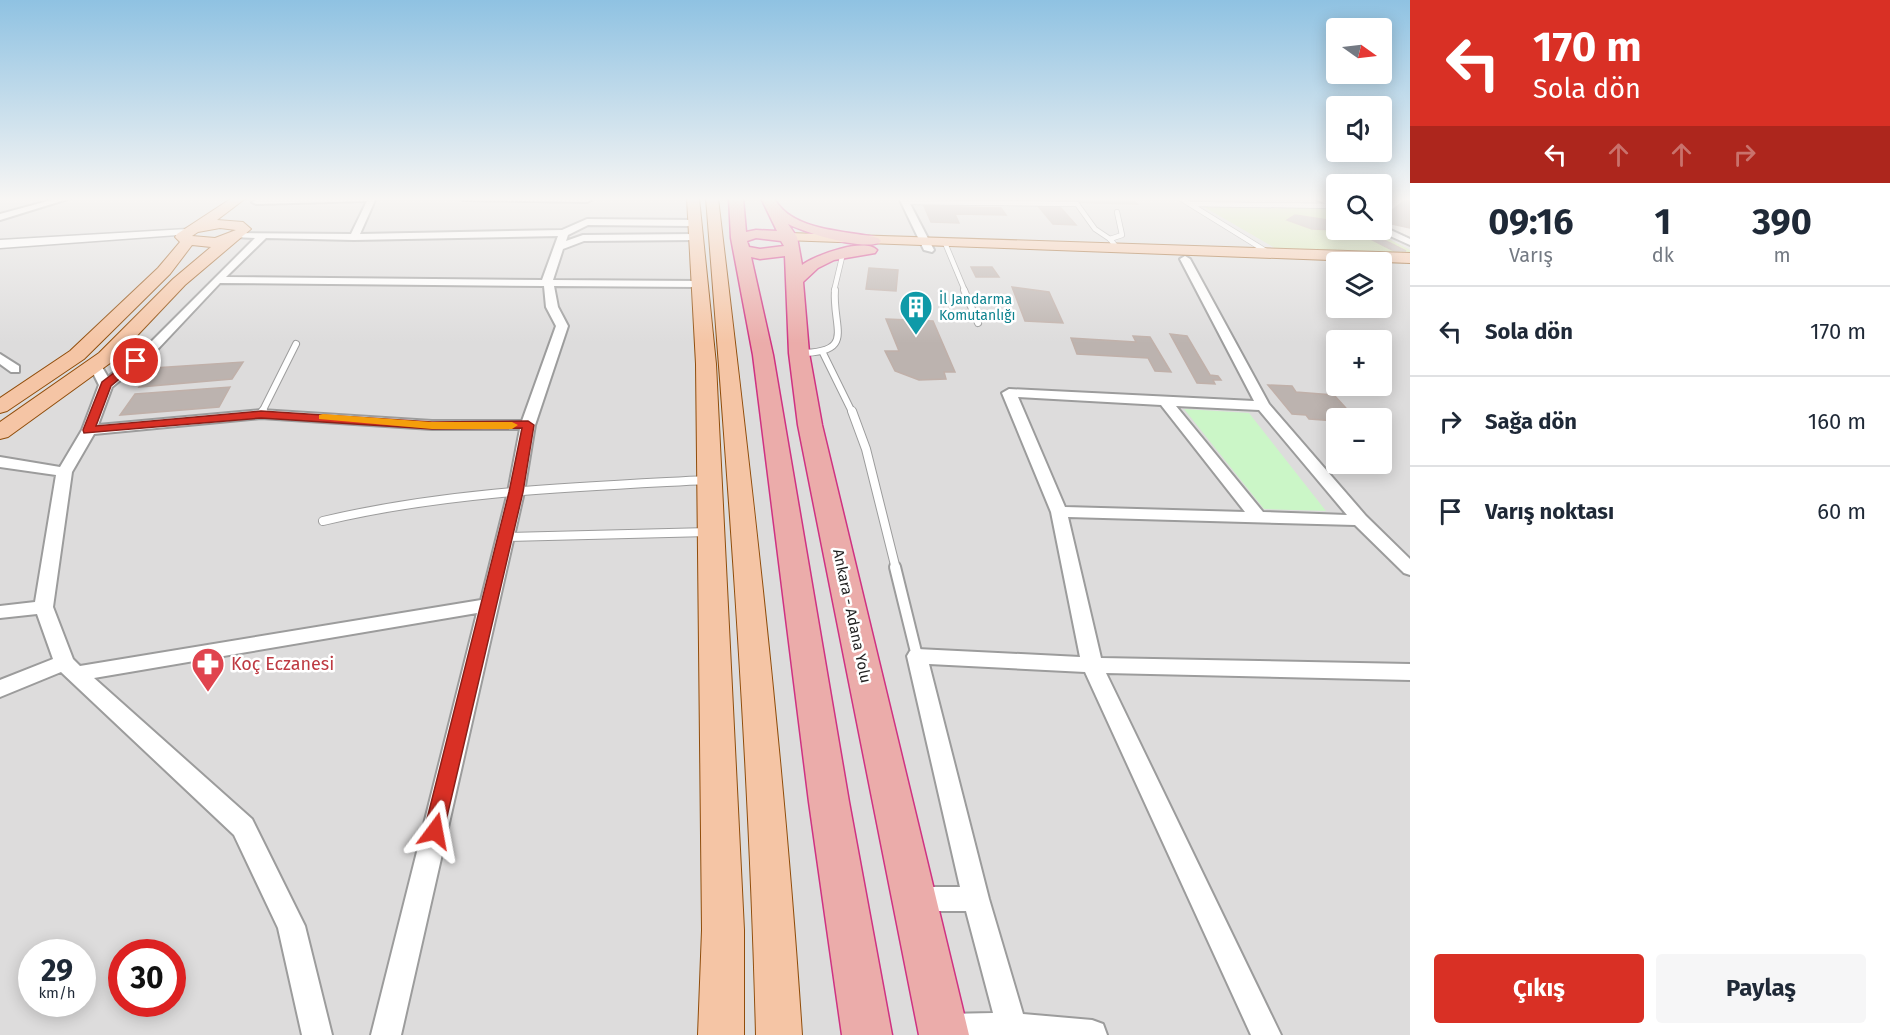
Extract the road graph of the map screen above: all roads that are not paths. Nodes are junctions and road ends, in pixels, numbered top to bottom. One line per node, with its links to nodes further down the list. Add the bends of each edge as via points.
1 (182, 246): 37 (main road, via 164,272 77,355)
2 (221, 246): 32 (main road)
3 (252, 246): 24 (street)
4 (708, 246): 27 (main road)
5 (715, 246): 68 (main road, via 745,533)
6 (721, 246): 69 (highway, via 762,355)
7 (748, 246): 8 (highway, via 760,254)
8 (784, 246)
9 (791, 246): 25 (highway, Ankara - Adana Yolu)
10 (866, 246): 17 (highway)
11 (933, 246): 16 (main road)
12 (986, 246): 16 (main road)
13 (1150, 246): 18 (main road)
14 (1258, 246): 18 (lane)
15 (559, 247): 26 (street)
16 (947, 247): 20 (main road); 28 (lane)
17 (843, 253): 25 (highway, via 809,265); 30 (lane, via 834,301 838,341 834,347)
18 (1270, 254): 19 (main road)
19 (1410, 258)
20 (1185, 259): 21 (main road); 36 (street)
21 (1326, 264)
22 (1392, 265): 23 (main road)
23 (1410, 266)
24 (217, 280): 26 (street); 34 (street, via 151,349)
25 (796, 280): 30 (highway, Ankara - Adana Yolu)
26 (547, 281): 27 (street); 39 (street, via 552,307 562,326)
27 (699, 284): 44 (main road)
28 (978, 323)
29 (296, 344): 38 (lane)
30 (811, 353): 56 (lane, via 845,393 866,449); 61 (highway, Ankara - Adana Yolu, via 810,426)
31 (0, 358): 33 (street)
32 (95, 365): 34 (street); 41 (main road)
33 (15, 369)
34 (106, 385): 40 (street)
35 (1165, 401): 36 (street); 46 (street, via 1009,393); 47 (street)
36 (1263, 406): 48 (street)
37 (0, 407)
38 (261, 414): 39 (street, via 432,425); 40 (street)
39 (528, 425): 45 (street)
40 (89, 430): 43 (street)
41 (0, 432)
42 (0, 462): 43 (street)
43 (64, 472): 54 (street)
44 (709, 480): 45 (lane); 50 (main road)
45 (516, 492): 49 (lane, via 387,505); 51 (street)
46 (1059, 512): 47 (street); 57 (street)
47 (1258, 517): 48 (street)
48 (1360, 520): 52 (street)
49 (323, 521)
50 (709, 532): 51 (lane); 67 (main road, via 723,930)
51 (505, 537): 53 (street)
52 (1410, 569)
53 (489, 605): 58 (street); 66 (street)
54 (44, 607): 55 (street); 58 (street)
55 (0, 612)
56 (917, 656): 57 (street); 62 (street)
57 (1092, 665): 59 (street); 71 (street)
58 (69, 669): 60 (street); 65 (street, via 243,827 291,926)
59 (1410, 672)
60 (0, 689)
61 (912, 899): 62 (street); 64 (highway, Ankara - Adana Yolu)
62 (976, 899): 63 (street)
63 (1012, 1028): 64 (street); 70 (street)
64 (943, 1032)
65 (317, 1035)
66 (386, 1035)
67 (722, 1035)
68 (779, 1035)
69 (867, 1035)
70 (1092, 1035)
71 (1266, 1035)

